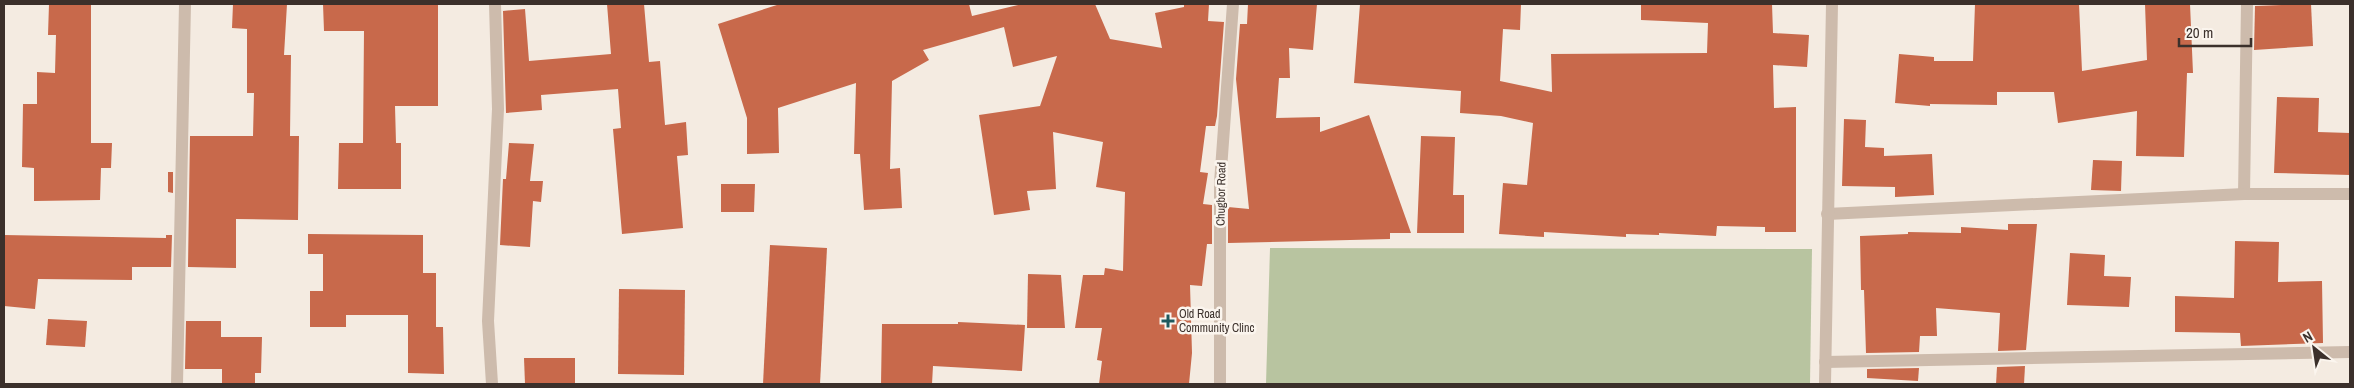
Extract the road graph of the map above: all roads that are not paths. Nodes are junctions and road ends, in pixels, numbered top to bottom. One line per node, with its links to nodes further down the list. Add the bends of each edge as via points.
1 (185, 4): 11 (street)
2 (495, 4): 12 (street, via 498,109 488,321)
3 (1233, 4): 13 (street, Chugbor Road, via 1220,183)
4 (1832, 4): 8 (street)
5 (2247, 4): 6 (street)
6 (2244, 194): 7 (street); 8 (street)
7 (2350, 194)
8 (1827, 214): 10 (street)
9 (2350, 352): 10 (street)
10 (1825, 362): 14 (street)
11 (177, 384)
12 (492, 384)
13 (1220, 384)
14 (1825, 384)

